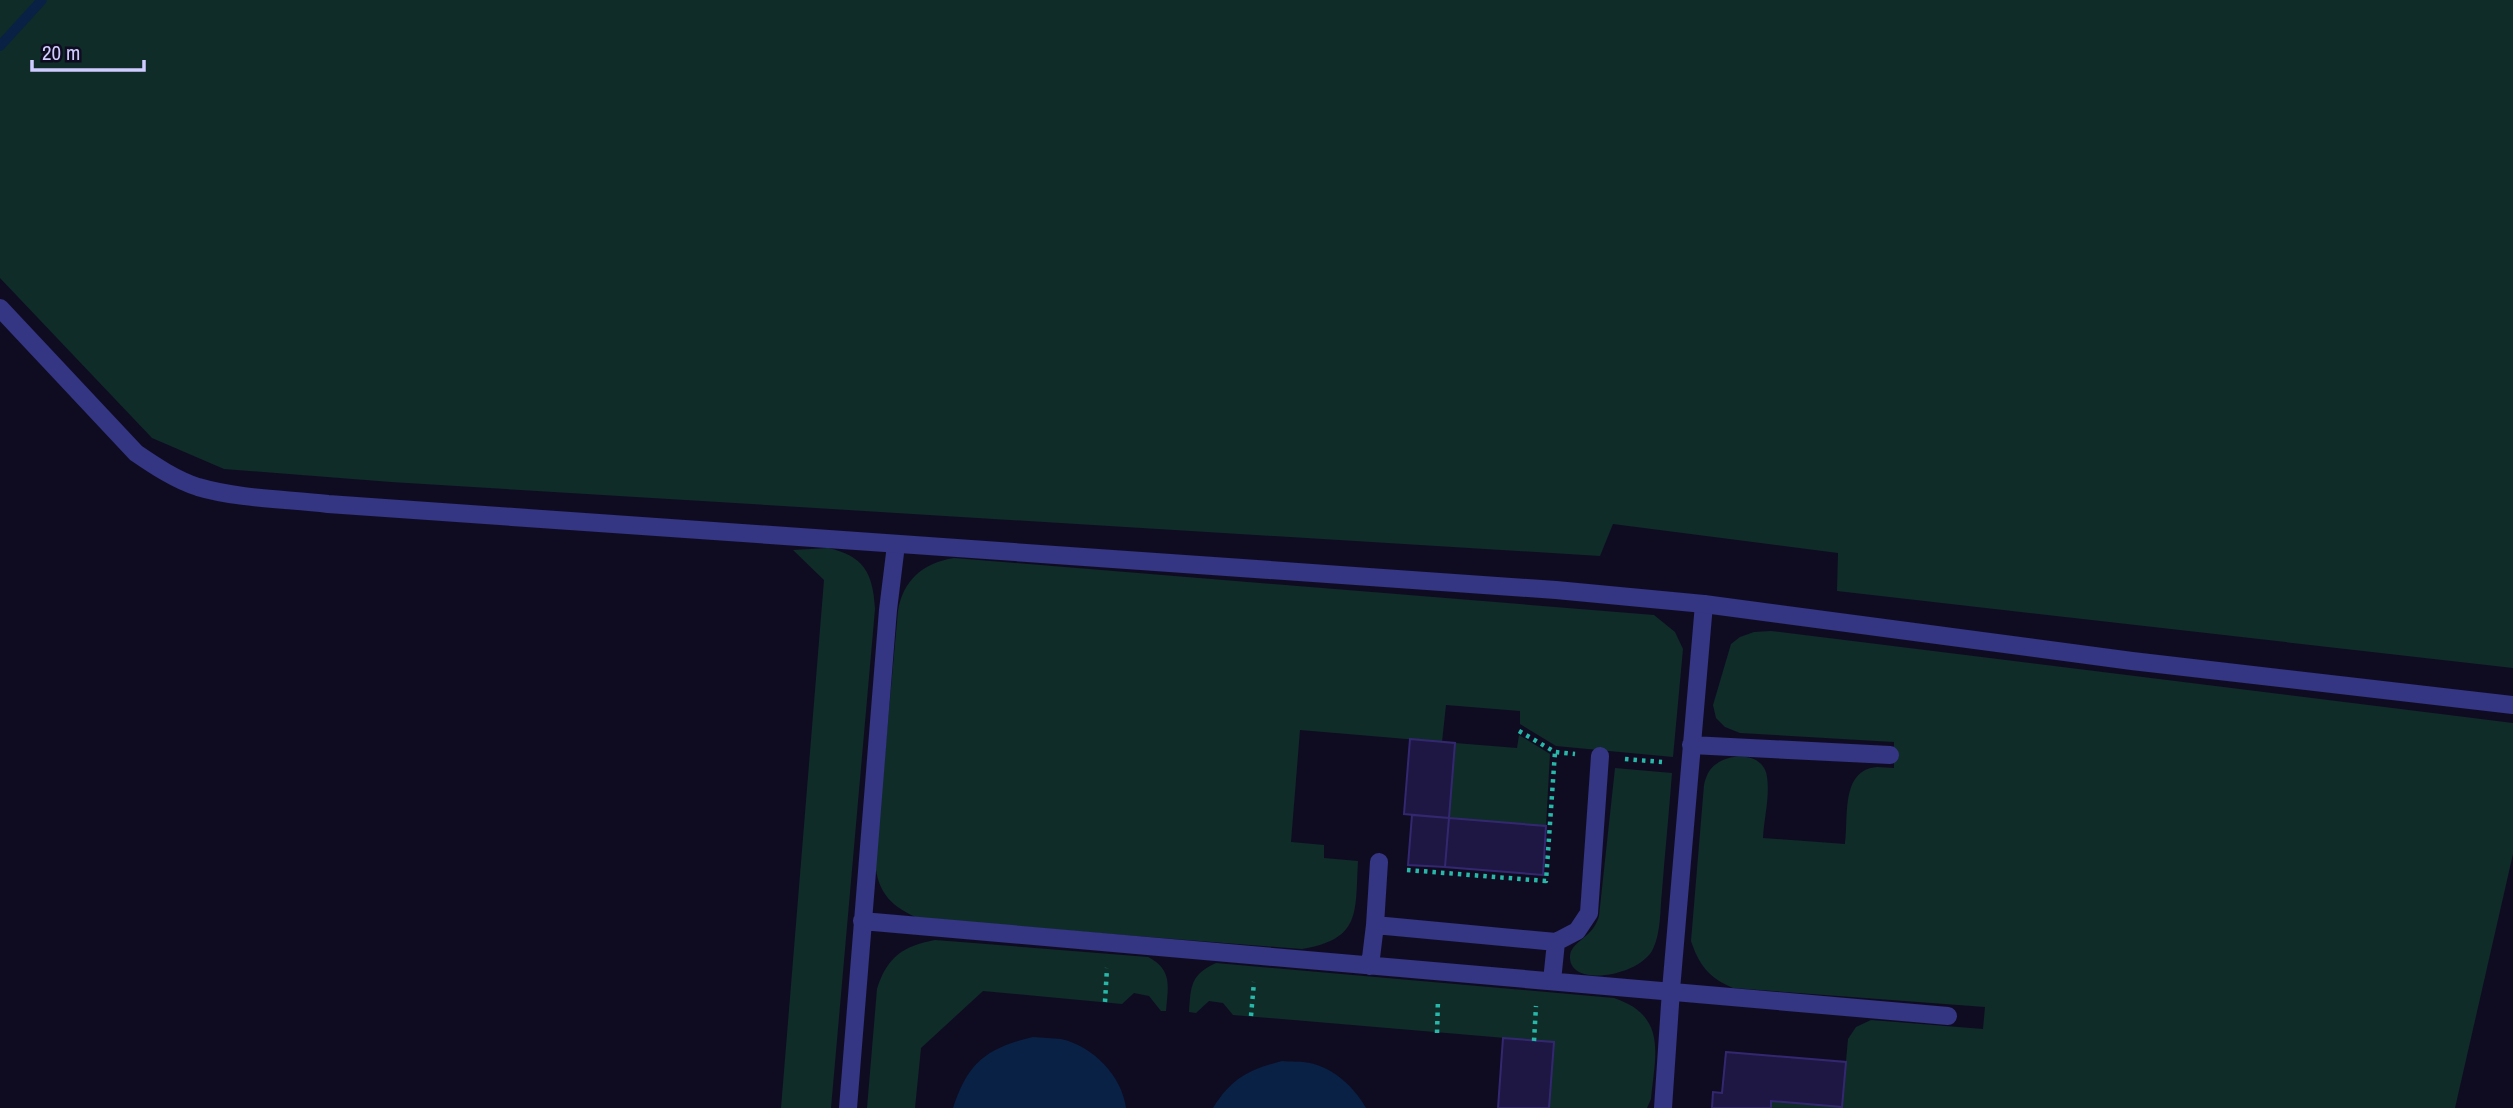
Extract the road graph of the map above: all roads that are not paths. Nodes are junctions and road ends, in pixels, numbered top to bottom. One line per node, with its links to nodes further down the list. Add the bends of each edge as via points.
1 (0, 307): 2 (street, via 136,453 197,486 328,504)
2 (896, 545): 3 (street); 9 (street)
3 (1704, 604): 4 (street); 5 (street)
4 (2513, 705)
5 (1691, 745): 6 (street); 14 (street)
6 (1890, 755)
7 (1600, 756): 11 (street, via 1589,913 1577,931)
8 (1379, 865): 10 (street)
9 (862, 921): 12 (street); 16 (street)
10 (1375, 925): 11 (street); 12 (street)
11 (1556, 942): 13 (street)
12 (1370, 965): 13 (street)
13 (1552, 981): 14 (street)
14 (1671, 990): 15 (street); 17 (street)
15 (1948, 1016)
16 (848, 1108)
17 (1663, 1108)

